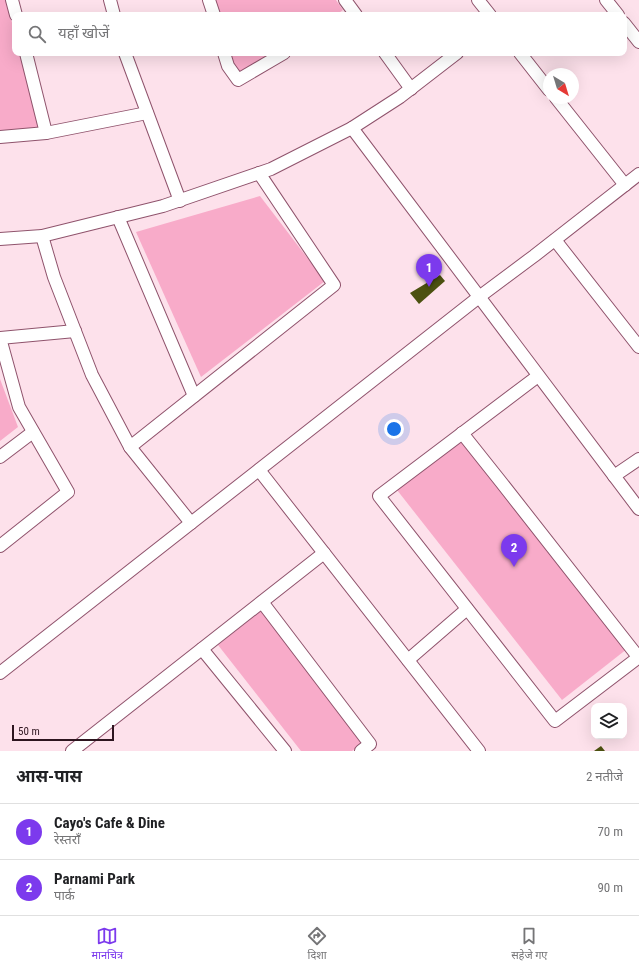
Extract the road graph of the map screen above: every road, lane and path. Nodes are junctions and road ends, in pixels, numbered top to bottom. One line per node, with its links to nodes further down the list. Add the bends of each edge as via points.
1 (12, 0): 7 (street)
2 (110, 0): 8 (street)
3 (209, 0): 9 (street)
4 (345, 0): 10 (street)
5 (478, 0): 11 (street)
6 (606, 0): 12 (street)
7 (15, 12)
8 (113, 12)
9 (213, 12)
10 (353, 12)
11 (488, 12)
12 (616, 12)
13 (627, 27): 14 (street)
14 (639, 42)
15 (27, 56): 27 (street)
16 (126, 56): 25 (street)
17 (225, 56): 18 (street, via 228,66 238,80)
18 (279, 56)
19 (386, 56): 23 (street)
20 (453, 56): 23 (street)
21 (522, 56): 22 (street)
22 (543, 82)
23 (411, 89): 26 (street)
24 (561, 104): 31 (street)
25 (147, 113): 27 (street); 32 (street)
26 (352, 128): 29 (street); 37 (street)
27 (46, 133): 28 (street)
28 (0, 138)
29 (259, 173): 32 (street); 42 (street, via 334,285)
30 (639, 174): 31 (street)
31 (625, 185): 36 (street)
32 (180, 201): 33 (street)
33 (118, 218): 34 (street); 42 (street)
34 (42, 236): 35 (street); 38 (street)
35 (0, 239)
36 (555, 240): 37 (street); 40 (street)
37 (479, 297): 41 (street); 48 (street)
38 (74, 331): 39 (street); 45 (street, via 92,375)
39 (0, 338): 43 (street, via 18,407)
40 (639, 347)
41 (538, 376): 44 (street); 49 (street)
42 (194, 396): 45 (street)
43 (33, 432): 46 (street); 52 (street, via 68,492)
44 (462, 433): 55 (street, via 379,496); 57 (street)
45 (130, 447): 51 (street)
46 (0, 457)
47 (639, 459): 49 (street)
48 (259, 470): 51 (street); 53 (street)
49 (614, 476): 50 (street)
50 (639, 509)
51 (191, 523): 59 (street)
52 (0, 546)
53 (324, 553): 54 (street); 58 (street)
54 (262, 602): 56 (street); 62 (street, via 370,744)
55 (467, 609): 57 (street, via 555,721); 58 (street)
56 (202, 649): 60 (street); 61 (street)
57 (639, 658)
58 (408, 660): 63 (street)
59 (2, 668)
60 (72, 751)
61 (285, 751)
62 (361, 751)
63 (479, 751)

